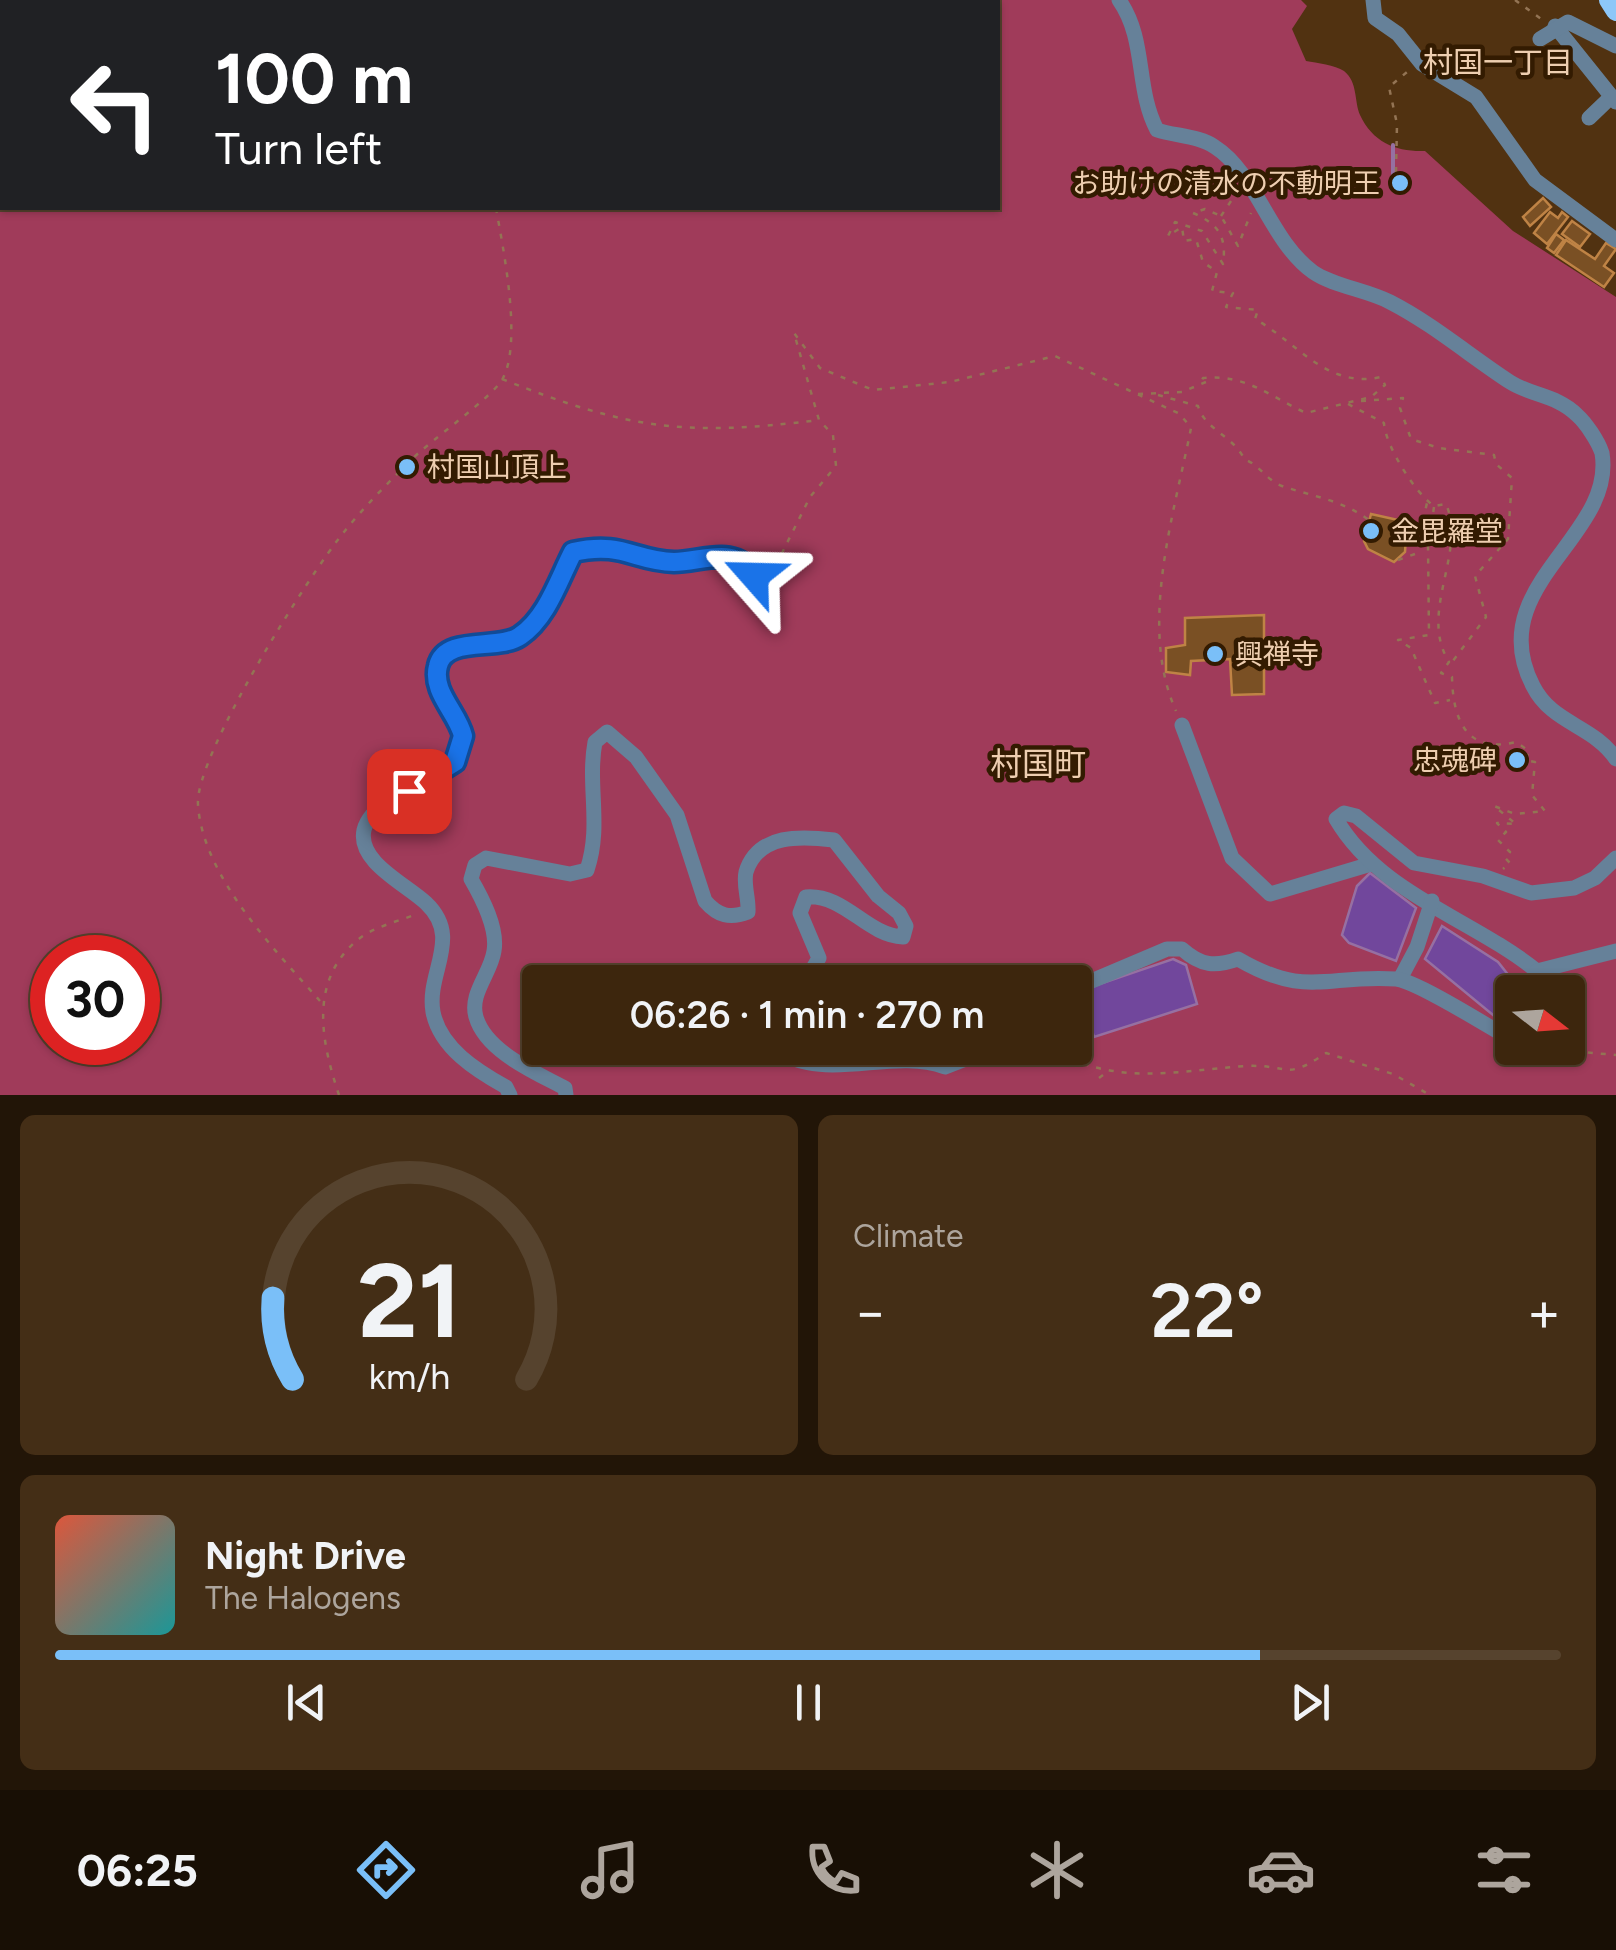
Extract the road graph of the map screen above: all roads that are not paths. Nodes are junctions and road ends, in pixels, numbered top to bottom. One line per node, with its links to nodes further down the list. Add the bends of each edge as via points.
1 (1120, 0): 11 (street, via 1132,20 1145,107 1157,130 1219,149 1284,243 1314,273 1394,304 1514,385 1556,398 1580,417 1602,454 1602,486 1588,522 1535,592 1521,629 1522,650 1546,710 1584,730)
2 (1373, 0): 8 (street, via 1375,18 1420,62 1476,97 1535,180)
3 (1609, 0): 4 (main road)
4 (1616, 10)
5 (1616, 46): 6 (street, via 1568,22 1550,31)
6 (1614, 100): 7 (street)
7 (1590, 118)
8 (1616, 240)
9 (754, 576): 24 (street, via 734,558 678,562 596,546 573,552 544,609 520,636 497,646 455,648 437,667 463,736 455,762 384,804 362,840 368,854 431,908 446,945 433,1013 454,1051)
10 (1182, 725): 13 (street, via 1232,858 1270,894)
11 (1616, 759)
12 (1616, 858): 13 (street, via 1574,888 1531,893 1414,862 1344,813 1336,819)
13 (1371, 864): 14 (street)
14 (1432, 901): 17 (street); 19 (street)
15 (1616, 951): 17 (street)
16 (816, 965): 22 (street, via 820,958 800,912 806,897 846,907 887,936 902,937 900,913 834,840 802,836 762,846 754,855 744,876 748,912 715,912 705,902 676,815 636,757 608,732 595,742 592,756 596,837 587,870 570,874 486,858 474,865 471,878 495,949 476,996 476,1017 488,1037)
17 (1536, 970): 18 (street)
18 (1535, 975)
19 (1400, 979): 20 (street, via 1296,984 1238,959 1216,966 1182,948); 21 (street)
20 (1092, 981)
21 (1495, 1031)
22 (522, 1063)
23 (525, 1065): 26 (street, via 566,1088)
24 (508, 1091): 25 (street)
25 (524, 1095)
26 (566, 1095)

